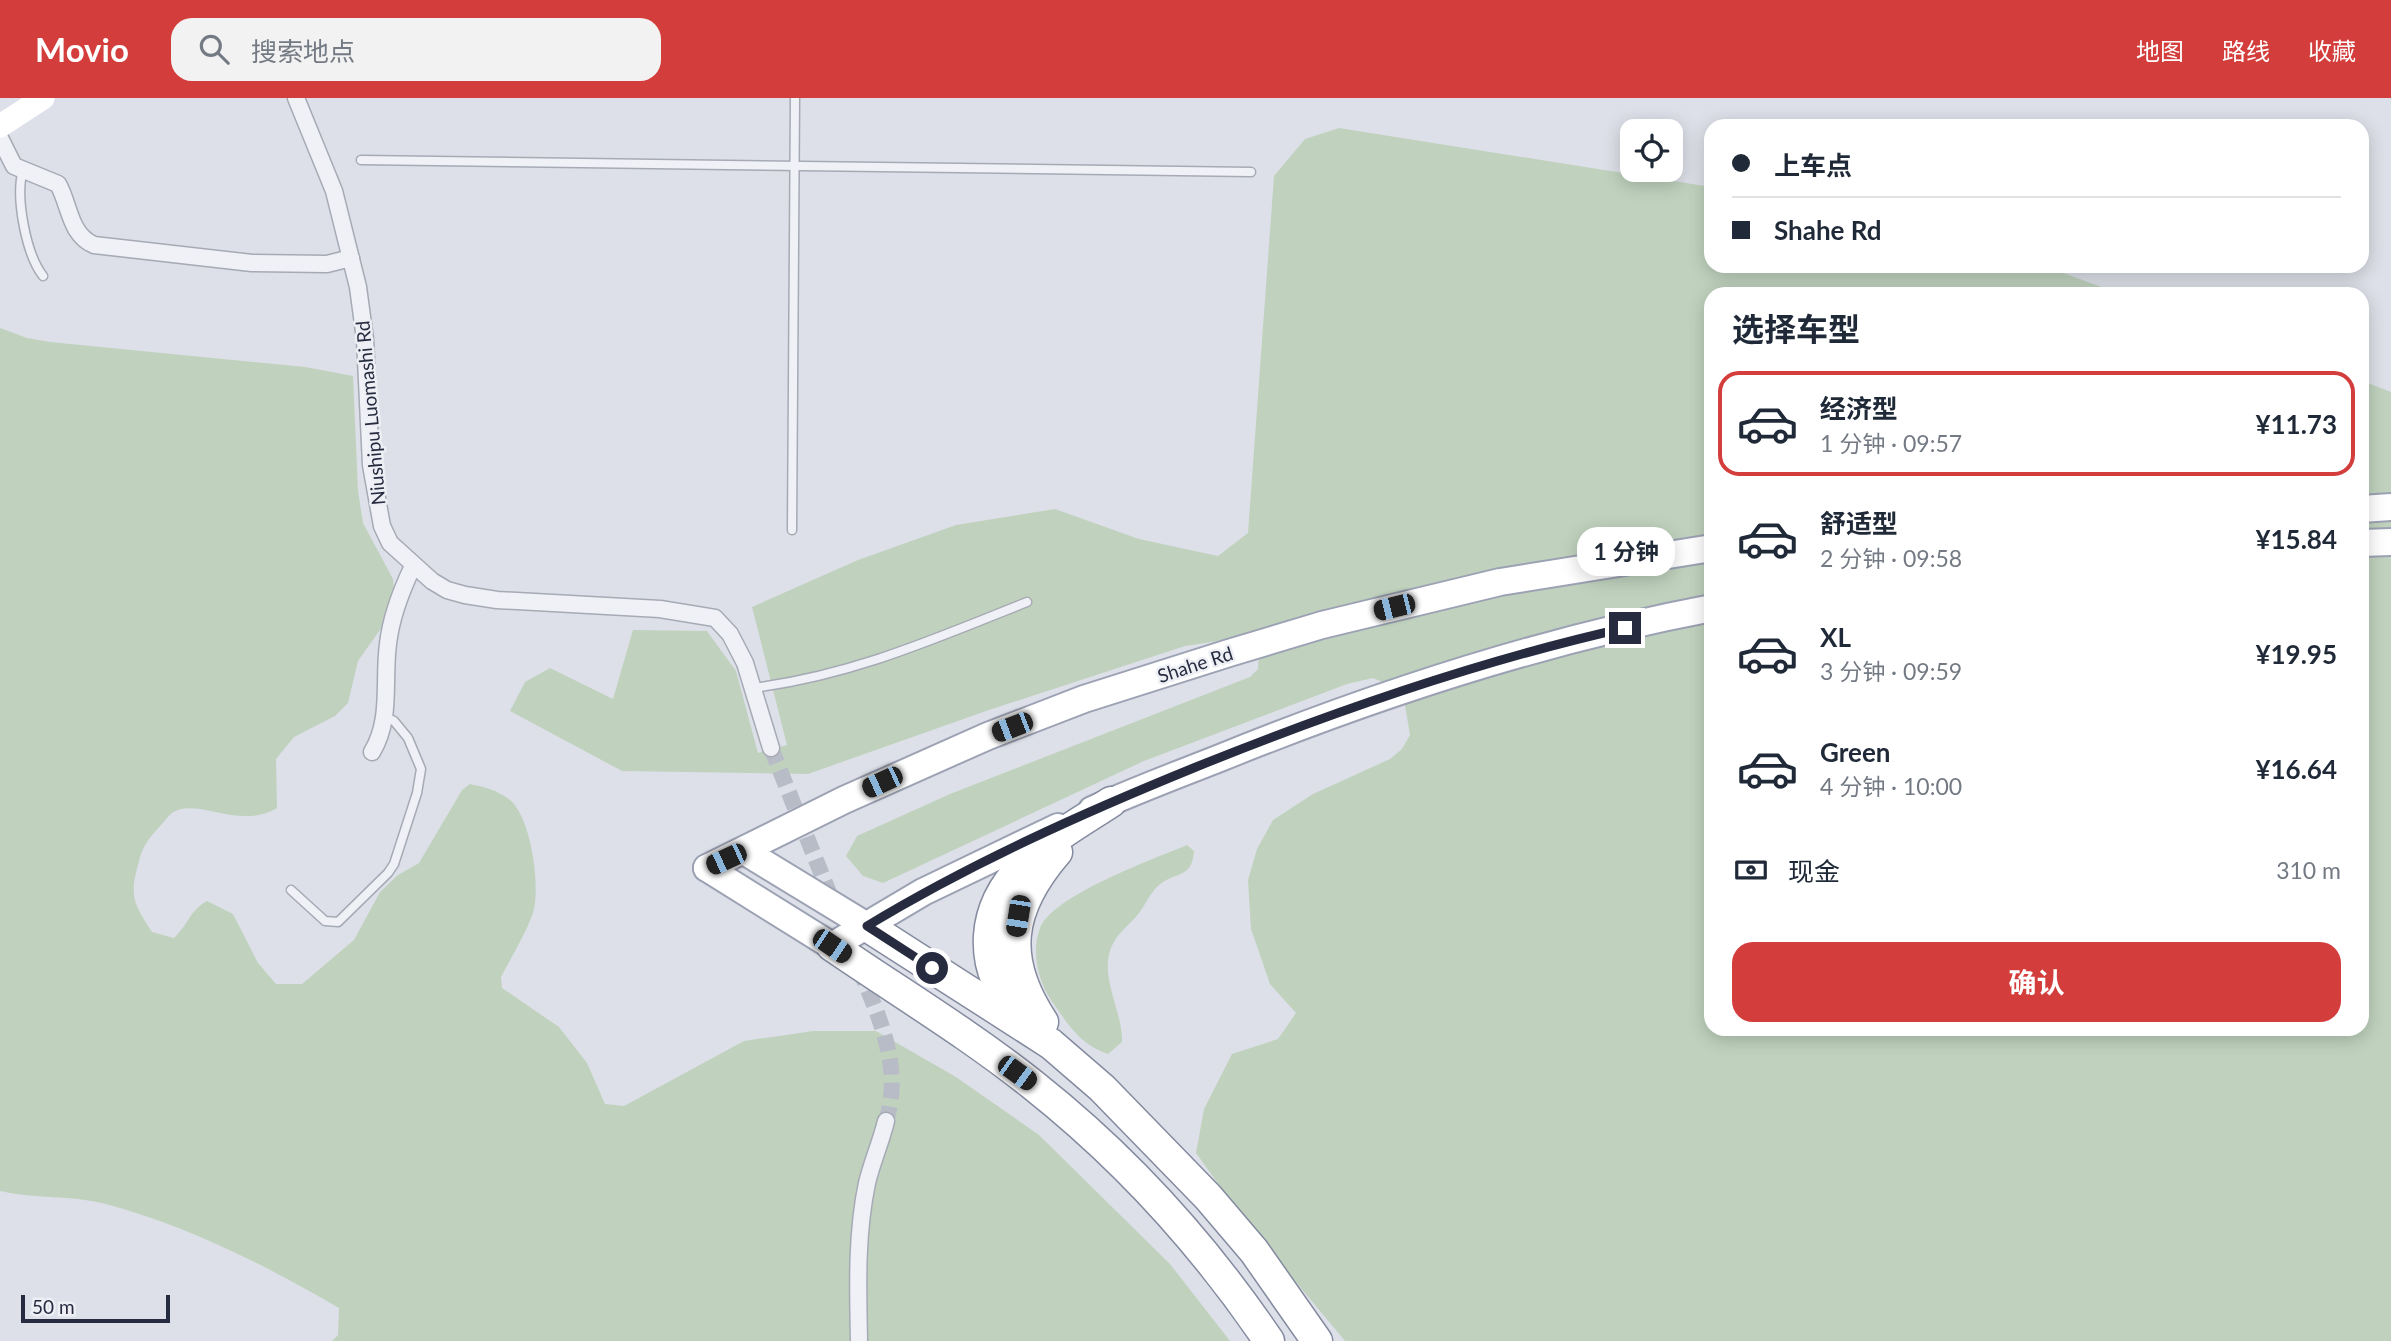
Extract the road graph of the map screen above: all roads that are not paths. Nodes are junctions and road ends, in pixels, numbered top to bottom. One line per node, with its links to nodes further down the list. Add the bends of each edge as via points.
1 (43, 98): 4 (street)
2 (296, 98): 10 (street, Niushipu Luomashi Rd, via 334,191)
3 (795, 98): 7 (lane)
4 (0, 126)
5 (0, 138): 8 (street, via 14,166)
6 (361, 160): 7 (lane)
7 (794, 166): 9 (lane); 14 (lane)
8 (23, 170): 10 (street, via 58,184 78,233 94,245 252,263 327,264); 11 (lane, via 20,193 27,239)
9 (1251, 172)
10 (351, 258): 18 (street, Niushipu Luomashi Rd, via 365,339 377,509 390,543)
11 (43, 276)
12 (2391, 507): 13 (main road)
13 (2369, 509)
14 (792, 530)
15 (2391, 542): 16 (main road)
16 (2369, 543)
17 (1704, 549): 26 (main road, Shahe Rd, via 1500,582 1229,653 1084,699 988,736)
18 (413, 566): 21 (street, Niushipu Luomashi Rd, via 447,590 465,595 660,609 715,618 737,644); 22 (street, via 390,631)
19 (1027, 602): 21 (lane, via 899,653 804,681)
20 (1704, 610): 25 (main road, via 1576,639 1366,702)
21 (753, 688): 23 (street, Niushipu Luomashi Rd)
22 (385, 717): 24 (street); 27 (lane, via 408,738 421,769 394,864 338,922 325,921)
23 (771, 748)
24 (372, 752)
25 (1111, 802): 28 (main road, via 923,892); 30 (highway, via 1044,867 1022,906 1014,936 1014,955 1028,997)
26 (744, 851): 28 (main road); 29 (main road, Shahe Rd, via 707,868)
27 (291, 890)
28 (867, 926): 29 (main road); 30 (highway)
29 (832, 946): 33 (highway, via 1034,1085 1162,1204 1202,1249)
30 (1062, 1052): 34 (highway, via 1208,1197 1254,1251)
31 (886, 1121): 32 (street, via 864,1203 858,1270)
32 (859, 1341)
33 (1269, 1341)
34 (1317, 1341)

